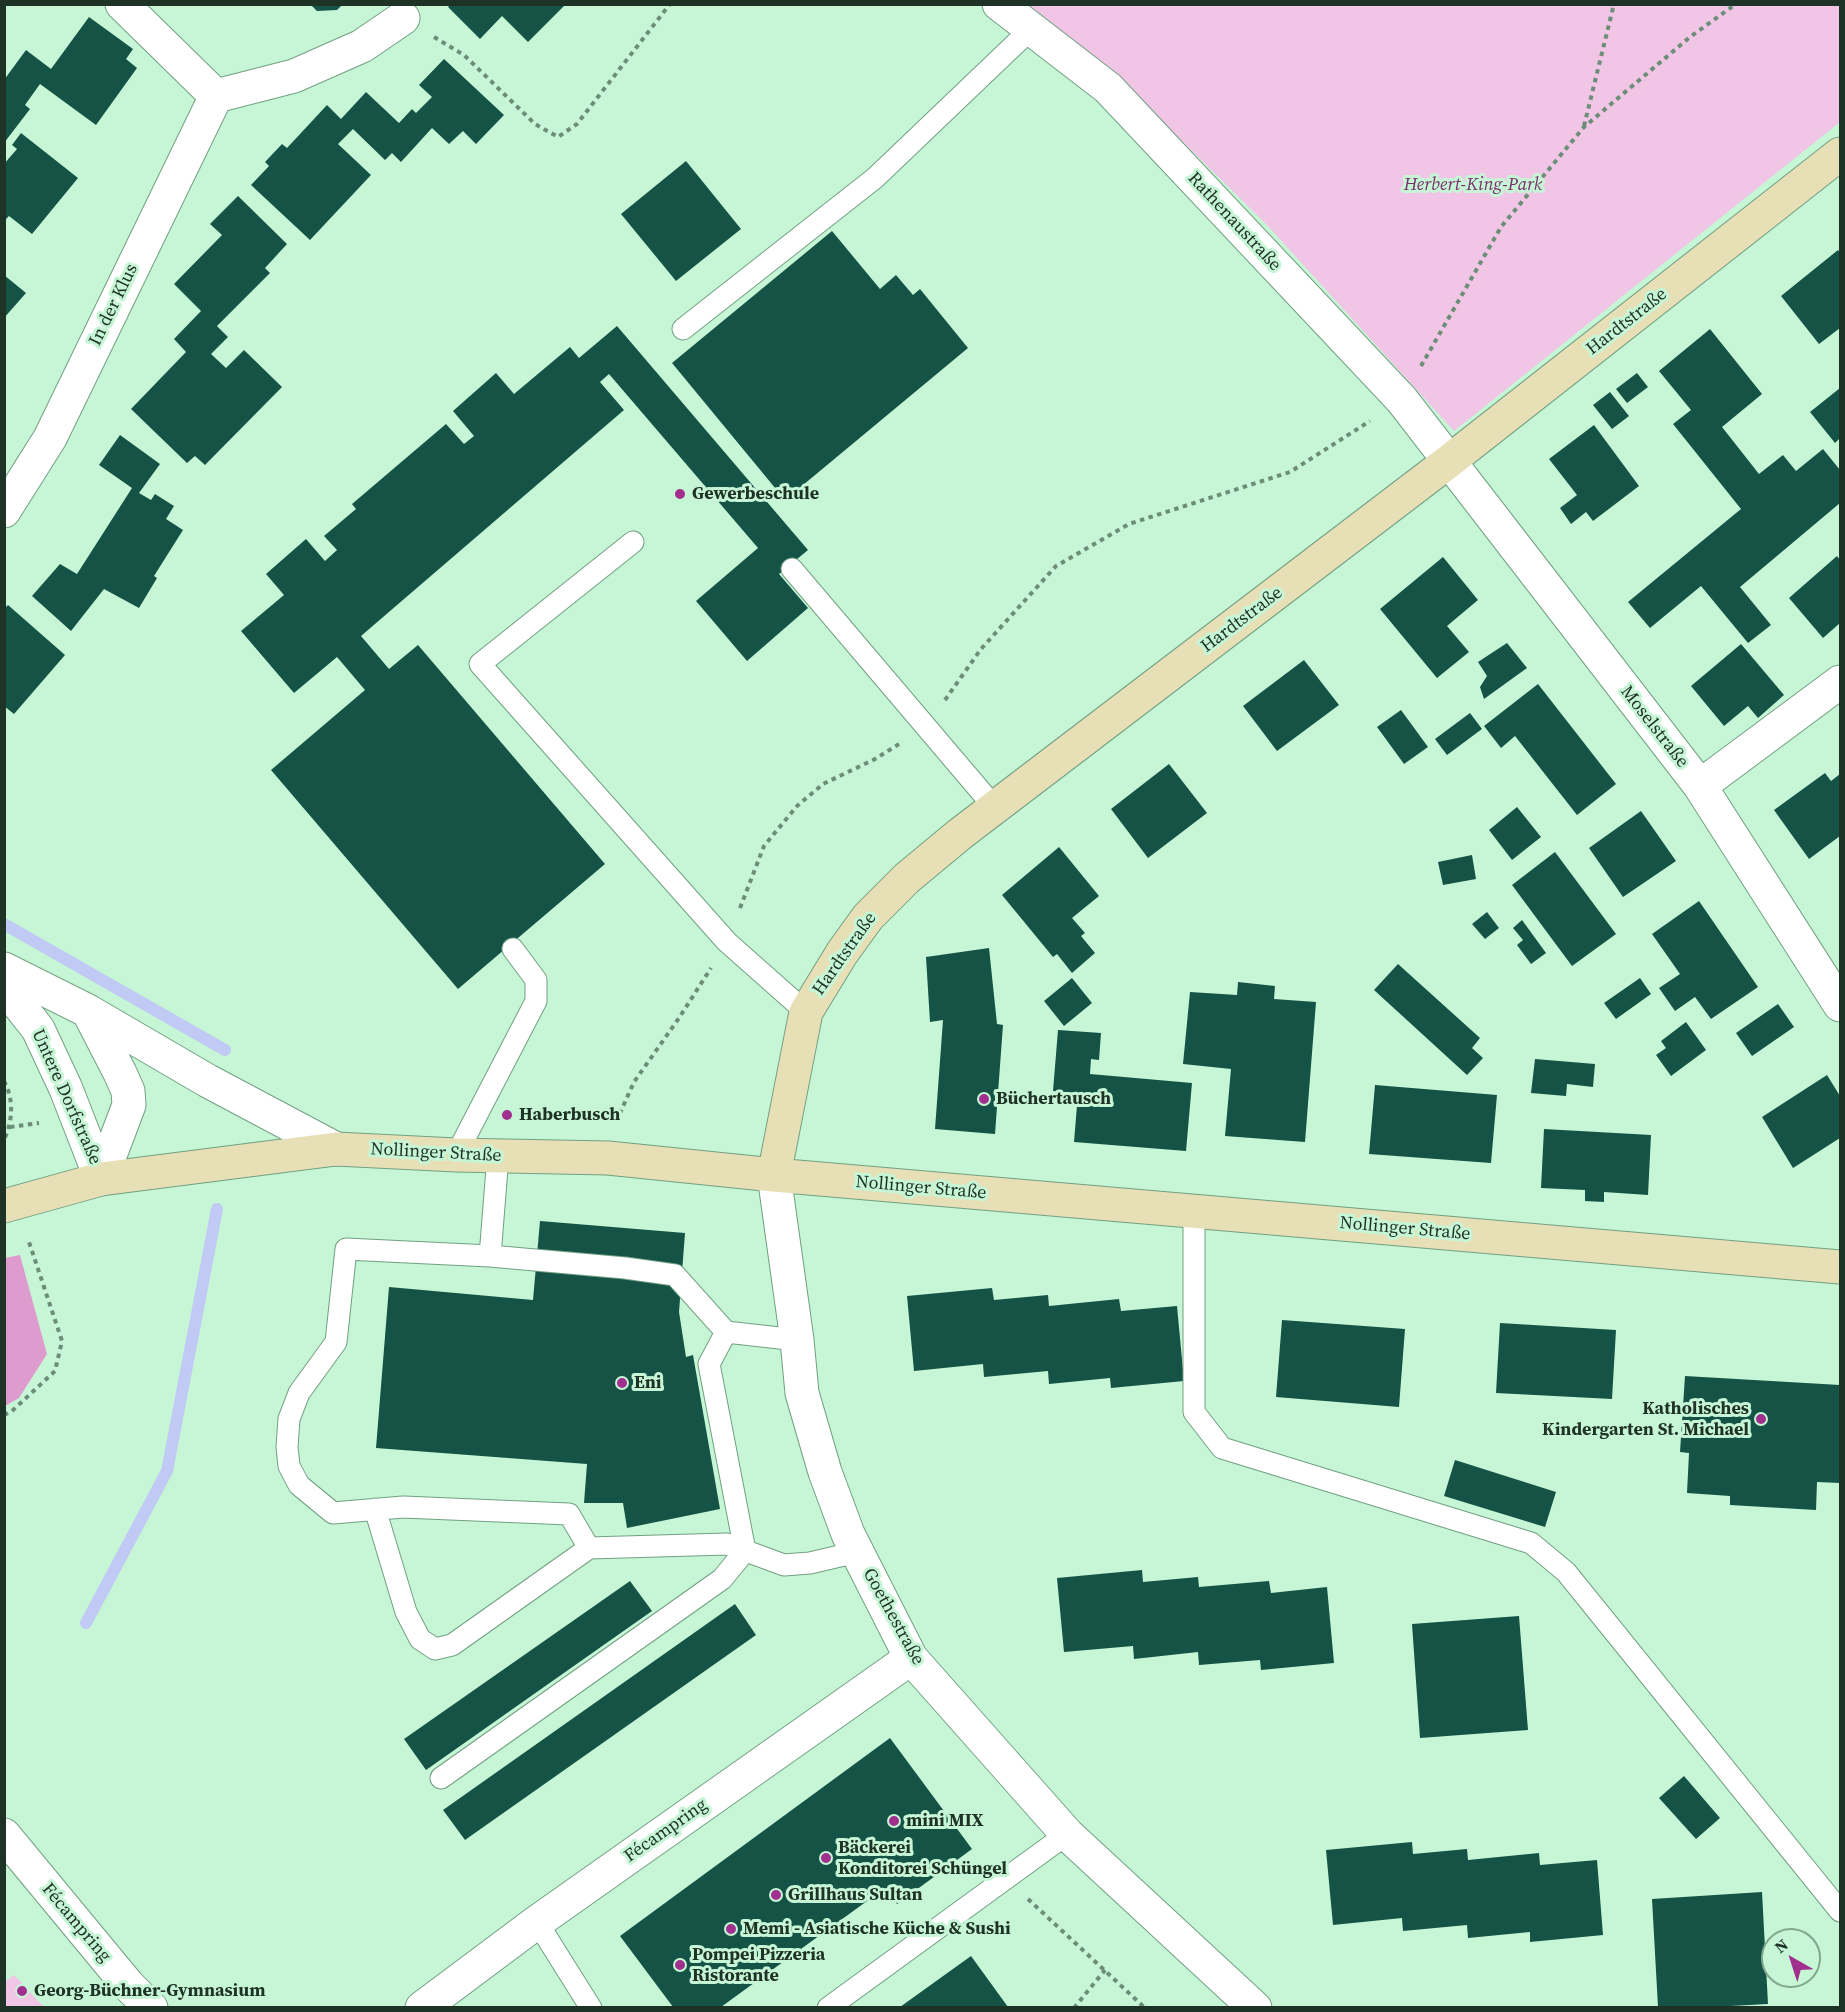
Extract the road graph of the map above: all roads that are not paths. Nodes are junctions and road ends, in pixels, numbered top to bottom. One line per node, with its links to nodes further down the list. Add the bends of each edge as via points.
1 (122, 4): 5 (street)
2 (999, 4): 4 (street, Rathenaustraße)
3 (403, 18): 5 (street, via 362,46 294,76)
4 (1031, 29): 7 (lane, via 874,178); 8 (street, Rathenaustraße, via 1108,88 1402,400)
5 (216, 96): 9 (street, In der Klus, via 50,438)
6 (1840, 154): 8 (main road, Hardtstraße)
7 (683, 329)
8 (1448, 462): 13 (street, Moselstraße); 14 (main road, Hardtstraße)
9 (4, 511)
10 (633, 542): 20 (lane, via 480,664 727,942)
11 (792, 569): 14 (lane)
12 (1840, 682): 13 (street)
13 (1700, 786): 18 (street, Moselstraße)
14 (995, 808): 20 (main road, Hardtstraße, via 907,878 868,917)
15 (513, 949): 22 (lane, via 537,980 536,1001)
16 (4, 969): 19 (street)
17 (4, 986): 25 (street, Untere Dorfstraße, via 38,1029)
18 (1840, 1005)
19 (88, 1011): 21 (street); 25 (street, Untere Dorfstraße, via 128,1091 129,1105)
20 (806, 1012): 24 (main road, Hardtstraße)
21 (336, 1149): 22 (main road, Nollinger Straße); 25 (main road, Nollinger Straße)
22 (456, 1155): 23 (main road, Nollinger Straße)
23 (498, 1156): 24 (main road, Nollinger Straße, via 608,1158); 28 (lane)
24 (774, 1175): 27 (main road, Nollinger Straße); 31 (street, Goethestraße)
25 (101, 1179): 26 (main road, Nollinger Straße)
26 (10, 1204)
27 (1194, 1211): 29 (main road, Nollinger Straße); 40 (lane, via 1194,1412 1222,1448 1531,1543 1566,1572)
28 (490, 1256): 30 (lane, via 675,1275); 32 (lane, via 346,1249 336,1342 299,1393 289,1419 289,1466 299,1485 333,1513)
29 (1840, 1267)
30 (726, 1332): 31 (lane); 34 (lane, via 709,1364)
31 (797, 1340): 35 (street, Goethestraße, via 802,1394 825,1472)
32 (375, 1509): 33 (lane, via 569,1514); 33 (lane, via 405,1612 420,1639 435,1649 452,1645)
33 (589, 1548): 34 (lane, via 727,1544)
34 (745, 1551): 35 (lane, via 784,1565); 37 (lane, via 722,1579)
35 (857, 1552): 36 (street, Goethestraße)
36 (911, 1659): 39 (street, Goethestraße); 41 (street, Fécampring)
37 (441, 1778)
38 (4, 1834): 42 (street, Fécampring, via 120,1976)
39 (1067, 1834): 45 (lane); 46 (street, Goethestraße)
40 (1840, 1911)
41 (537, 1922): 43 (street, Fécampring); 44 (lane)
42 (151, 2007)
43 (422, 2007)
44 (591, 2007)
45 (828, 2007)
46 (1255, 2007)

